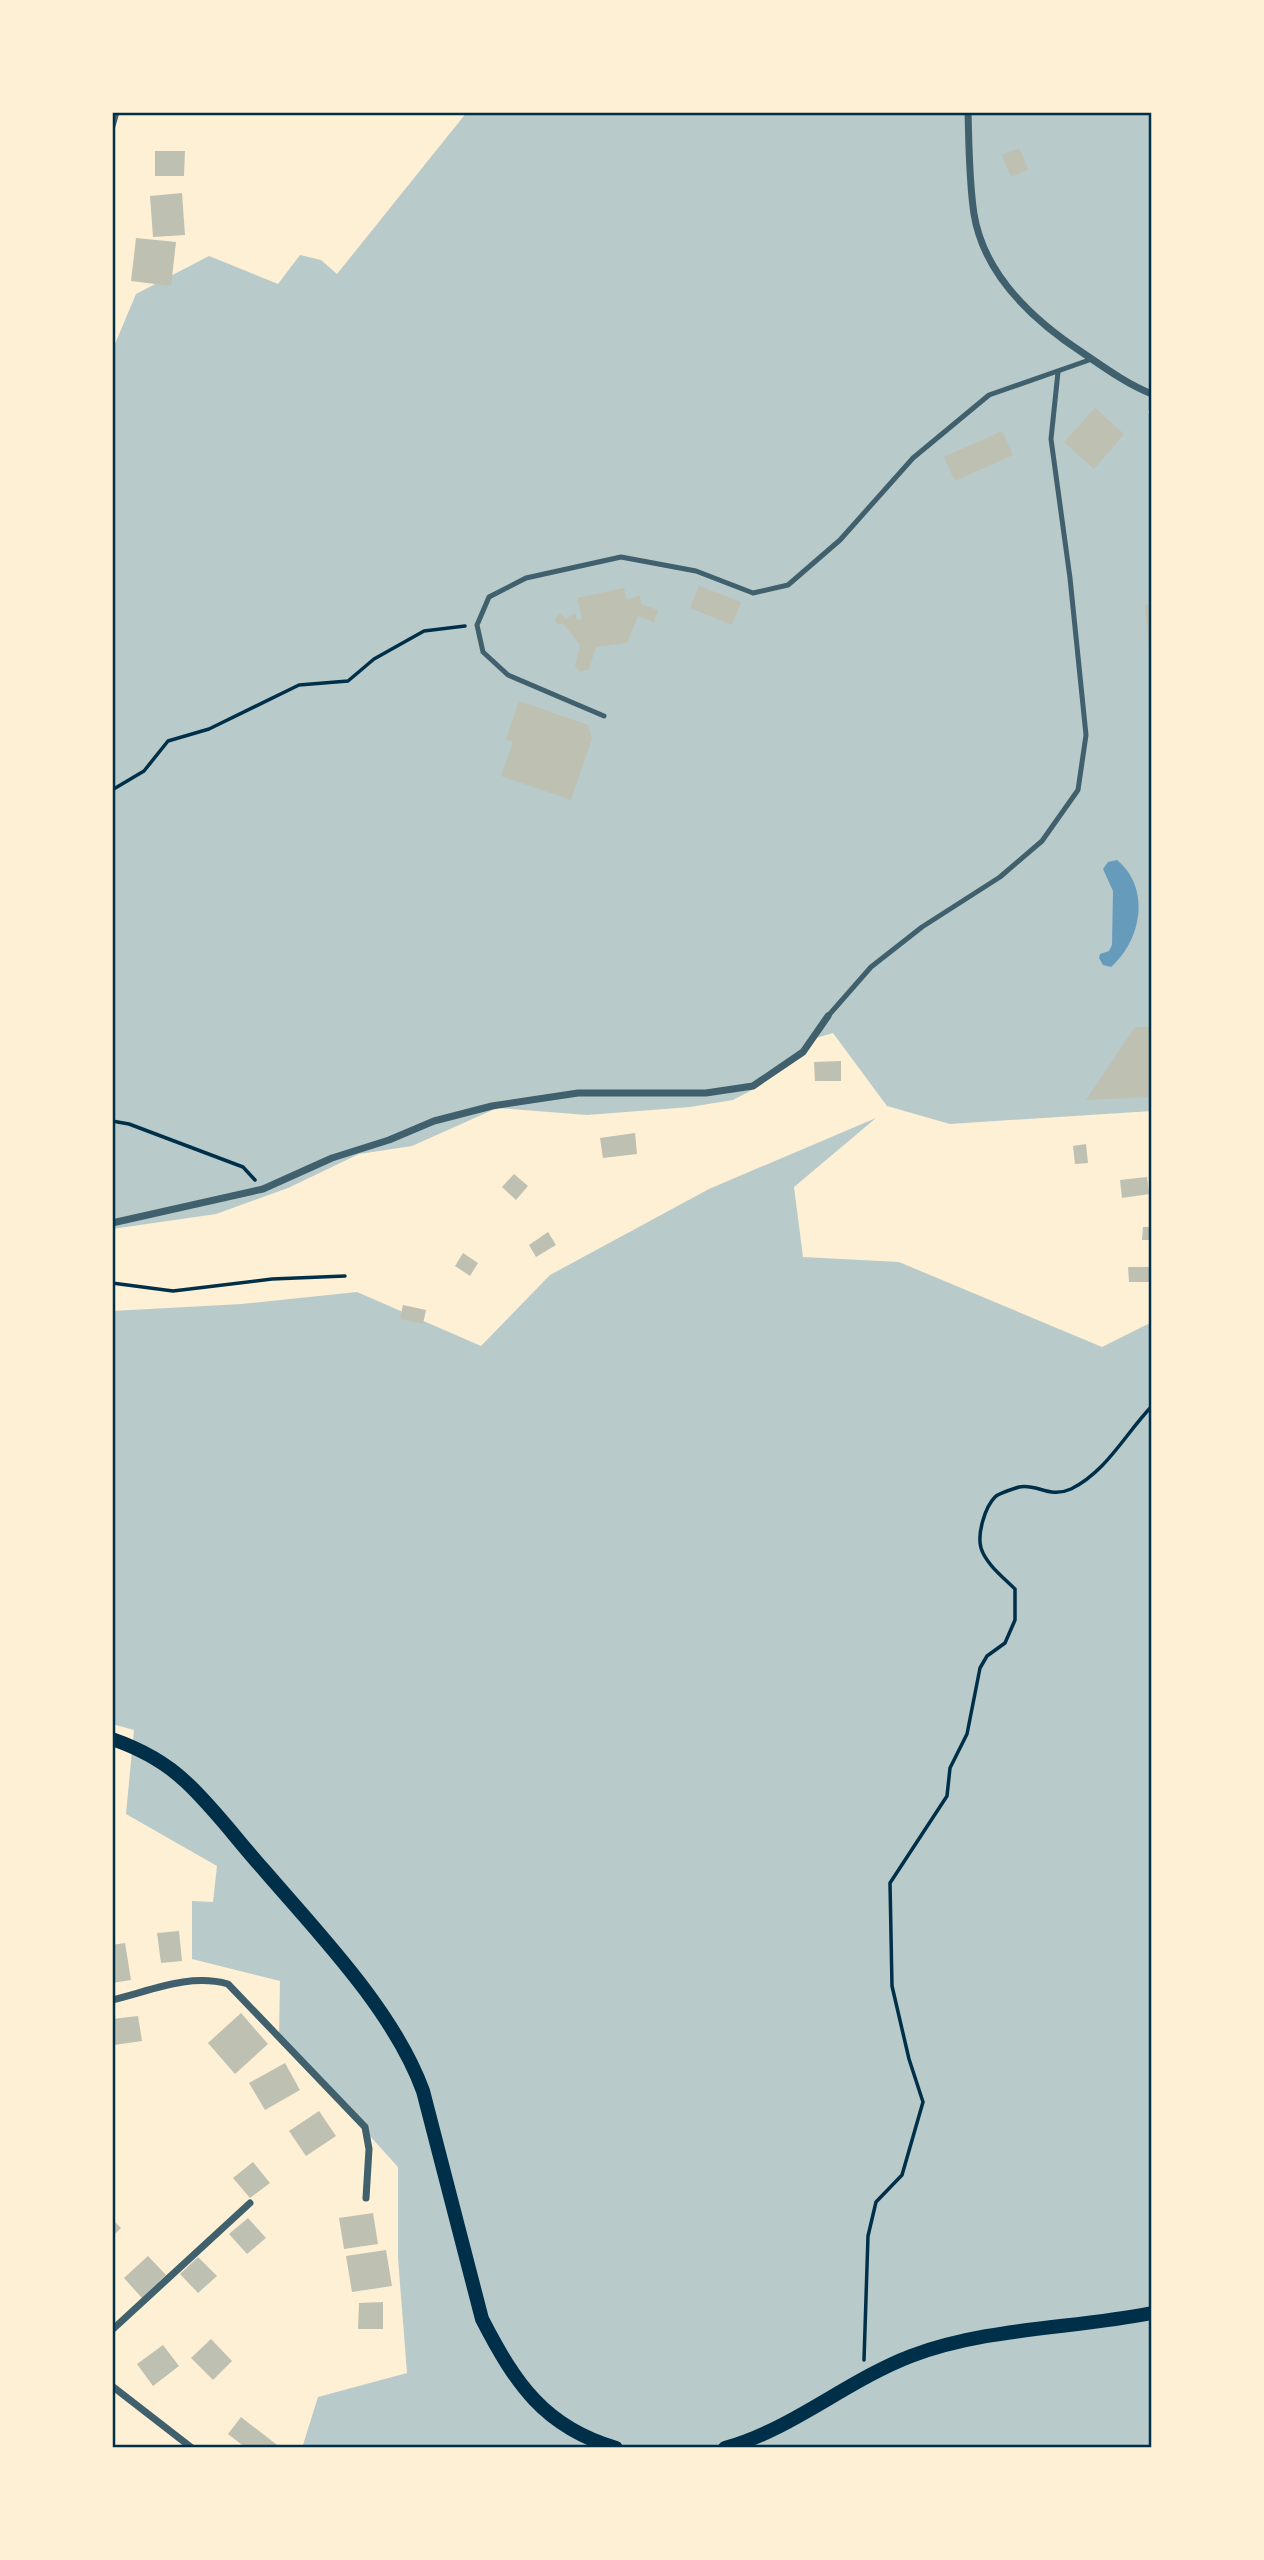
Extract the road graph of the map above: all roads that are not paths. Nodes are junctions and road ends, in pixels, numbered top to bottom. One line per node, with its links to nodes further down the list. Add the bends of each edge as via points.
1 (116, 112): 3 (street)
2 (968, 112): 4 (street, via 974,216 992,261 1022,307)
3 (112, 125)
4 (1092, 359): 5 (lane); 6 (street)
5 (1058, 372): 7 (lane, via 989,395 913,458 840,540 788,585 753,593 696,571 621,556 526,578 489,597 477,625 483,652 508,675); 8 (lane, via 1051,439 1086,735 1078,790 1042,841 1000,877 922,927 871,967)
6 (1152, 394)
7 (604, 716)
8 (828, 1016): 9 (street, via 803,1052 753,1086 706,1093 578,1093 492,1106 434,1121 263,1189)
9 (112, 1223)
10 (112, 1739): 18 (main road, via 184,1780 349,1971 414,2065 482,2319 499,2351 518,2383 543,2411 578,2433)
11 (112, 2000): 12 (street, via 170,1984 209,1979 228,1984 365,2127 369,2150)
12 (366, 2198)
13 (250, 2203): 15 (street)
14 (1152, 2313): 19 (main road, via 1002,2333 909,2357 802,2417 752,2441)
15 (112, 2330)
16 (112, 2386): 17 (street)
17 (192, 2448)
18 (616, 2448)
19 (725, 2448)

